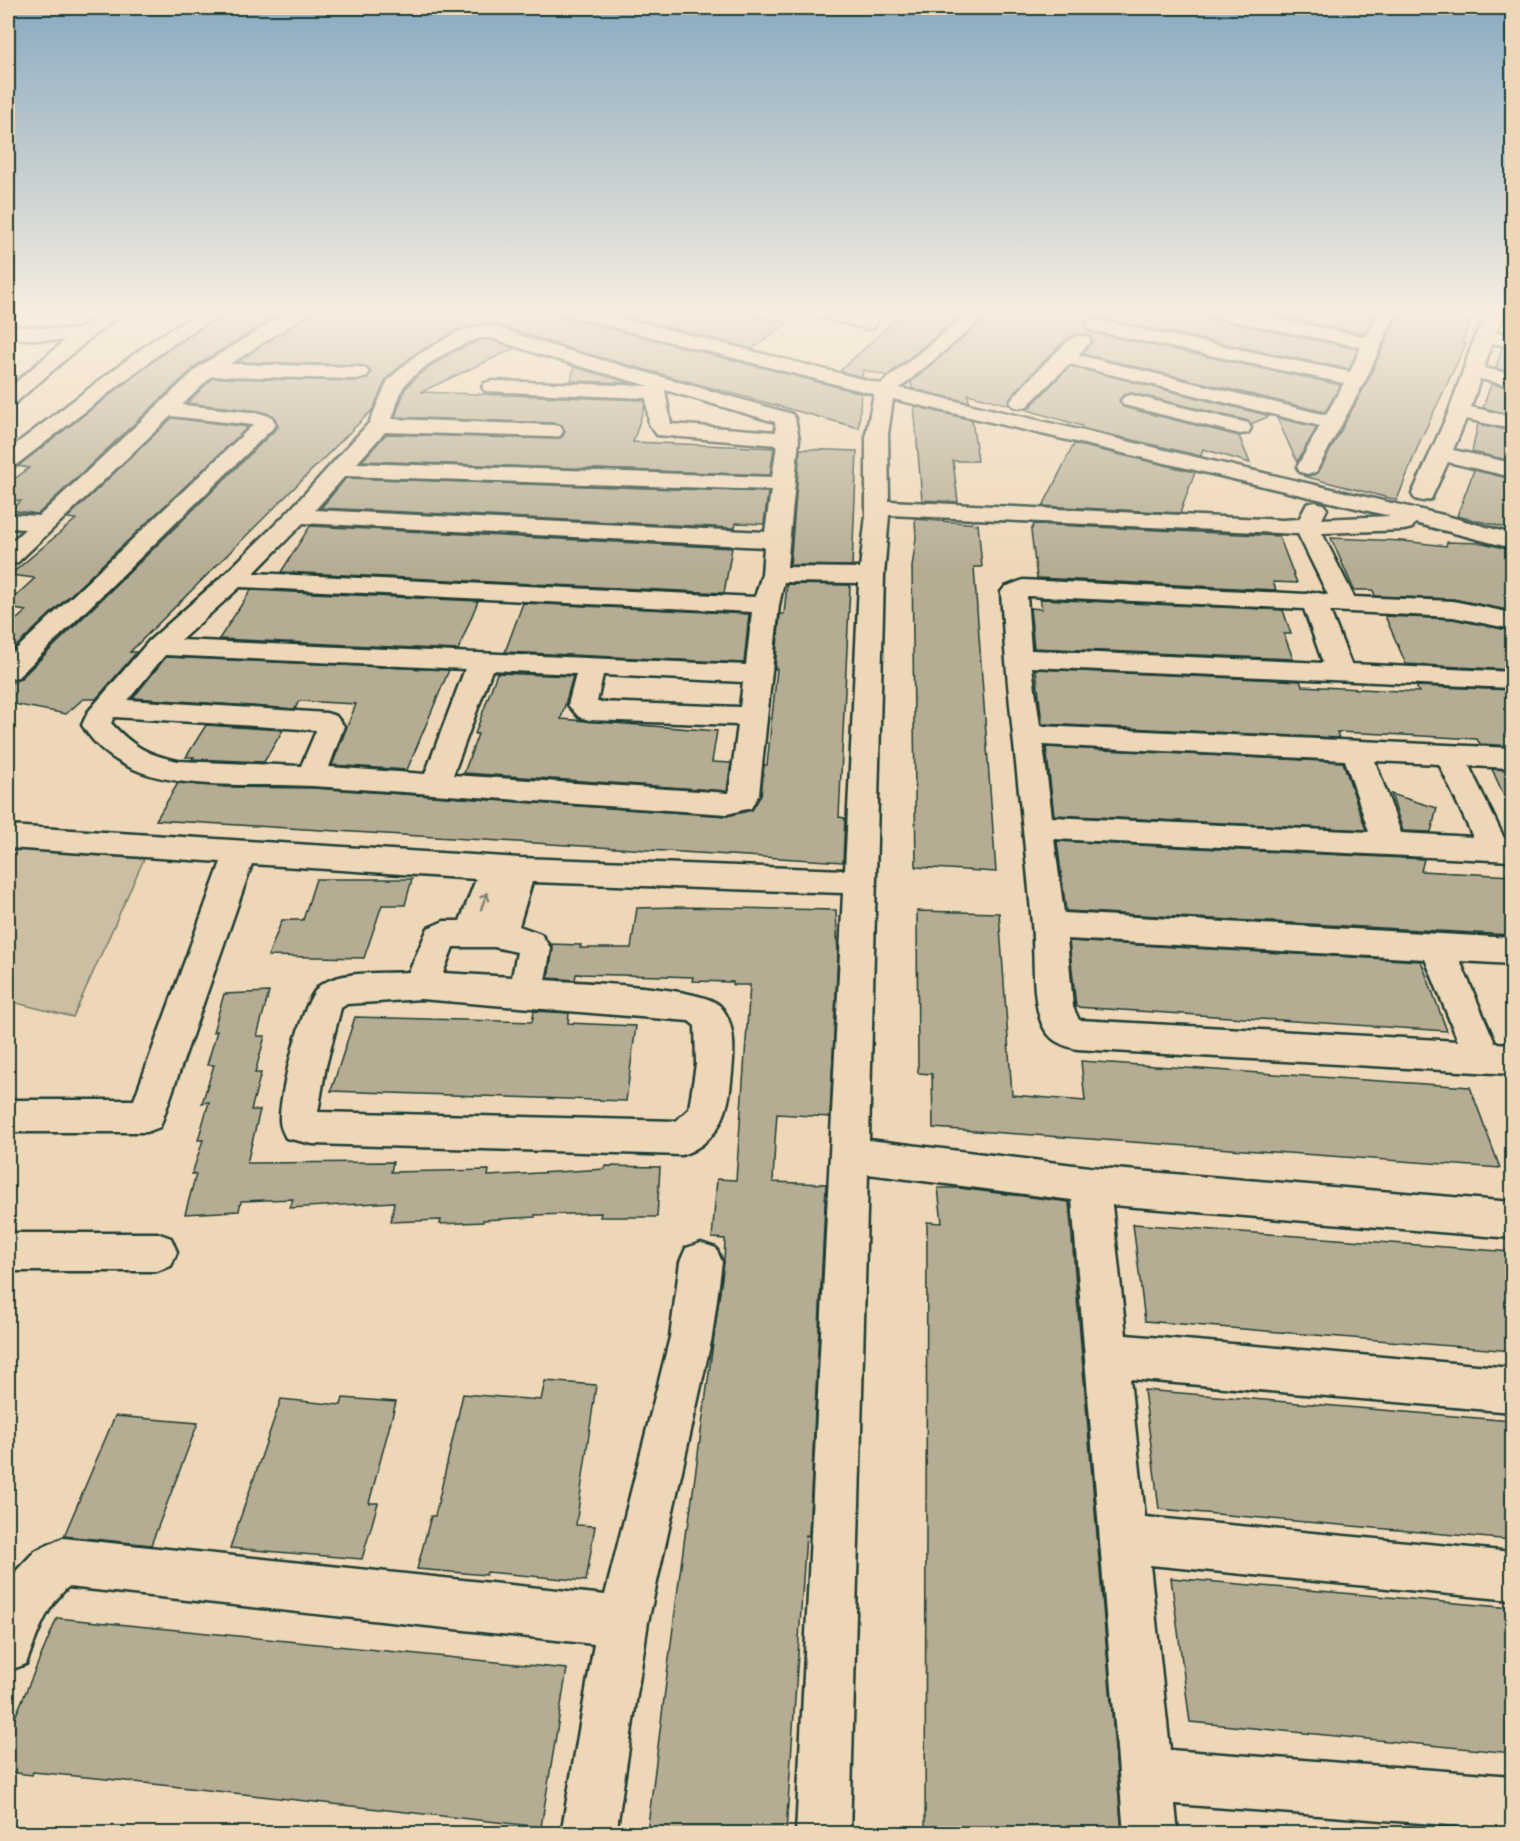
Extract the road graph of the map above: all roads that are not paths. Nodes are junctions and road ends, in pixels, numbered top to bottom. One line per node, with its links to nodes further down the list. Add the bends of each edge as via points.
1 (91, 397): 28 (street)
2 (179, 397): 19 (street)
3 (390, 397): 24 (street)
4 (483, 397): 17 (street)
5 (569, 397): 25 (street)
6 (661, 397): 26 (street, via 660,424 665,430)
7 (698, 397): 26 (street, via 783,417)
8 (882, 397): 36 (street, via 877,436)
9 (914, 397): 34 (street)
10 (1025, 397): 16 (street)
11 (1134, 397): 15 (street)
12 (1228, 397): 18 (street)
13 (1346, 397): 22 (street)
14 (1464, 397): 20 (street)
15 (1131, 401): 18 (street, via 1234,436); 21 (street)
16 (1020, 402)
17 (476, 404)
18 (1257, 404): 22 (street)
19 (166, 409): 40 (street); 56 (street, via 259,418 266,423)
20 (1459, 411): 23 (street); 27 (street)
21 (1117, 417)
22 (1331, 422): 29 (street)
23 (1512, 423)
24 (379, 425): 25 (street); 30 (street)
25 (552, 430): 32 (street)
26 (788, 439): 33 (street)
27 (1441, 454): 31 (street); 35 (street)
28 (8, 460)
29 (1308, 467)
30 (340, 468): 32 (street); 37 (street)
31 (1512, 470)
32 (536, 476): 33 (street)
33 (783, 484): 42 (street)
34 (1322, 493): 39 (street); 41 (street)
35 (1423, 494)
36 (878, 507): 41 (street); 46 (street)
37 (297, 516): 42 (street); 47 (street)
38 (8, 521): 40 (street)
39 (1443, 522): 41 (street); 43 (street)
40 (45, 523): 44 (street)
41 (1307, 527): 49 (street)
42 (776, 540): 45 (street)
43 (1512, 541)
44 (8, 558)
45 (774, 574): 46 (street); 50 (street)
46 (872, 576): 74 (street)
47 (234, 579): 50 (street); 52 (street)
48 (1313, 600): 49 (street); 53 (street, via 1020,588 1014,592); 57 (street)
49 (1344, 602): 51 (street, via 1453,609)
50 (766, 605): 58 (street)
51 (1512, 621)
52 (158, 647): 54 (street); 60 (street)
53 (1018, 658): 57 (street); 62 (street)
54 (482, 662): 55 (street); 67 (street)
55 (591, 667): 58 (street); 61 (street, via 582,705 589,711)
56 (8, 671)
57 (1340, 672): 59 (street)
58 (757, 674): 61 (street)
59 (1512, 680)
60 (107, 708): 66 (street, via 96,722 100,731 117,748 152,765 178,771); 66 (street, via 326,722 330,731)
61 (753, 717): 67 (street, via 744,794 740,801 728,804)
62 (1028, 735): 63 (street); 68 (street)
63 (1357, 751): 64 (street); 70 (street)
64 (1449, 755): 65 (street); 71 (street)
65 (1512, 758)
66 (311, 776): 67 (street)
67 (435, 785)
68 (1037, 826): 70 (street); 75 (street)
69 (8, 837): 72 (street)
70 (1389, 844): 71 (street)
71 (1503, 850)
72 (240, 852): 73 (street); 82 (street, via 147,1116)
73 (508, 869): 74 (street); 76 (street)
74 (860, 882): 83 (street)
75 (1048, 925): 77 (street); 81 (street, via 1057,1016 1068,1032)
76 (485, 935): 79 (street, via 441,935); 80 (street, via 527,939 533,944)
77 (1437, 946): 78 (street); 81 (street)
78 (1512, 951)
79 (421, 985): 80 (street); 80 (street, via 347,990 330,996 321,1014 298,1109 299,1126 682,1138 697,1128 707,1113 714,1068 716,1034 705,1014 679,1006)
80 (526, 992)
81 (1497, 1058)
82 (8, 1116)
83 (851, 1155): 84 (street); 98 (street)
84 (1090, 1185): 85 (street); 89 (street)
85 (1512, 1220)
86 (8, 1252): 87 (street)
87 (158, 1252)
88 (701, 1262): 93 (street, via 691,1337)
89 (1107, 1355): 90 (street); 91 (street)
90 (1512, 1390)
91 (1124, 1539): 92 (street); 95 (street)
92 (1512, 1576)
93 (623, 1622): 94 (street, via 63,1562 45,1574 35,1587); 97 (street)
94 (8, 1646)
95 (1144, 1775): 96 (street); 99 (street)
96 (1512, 1803)
97 (588, 1833)
98 (823, 1833)
99 (1150, 1833)

